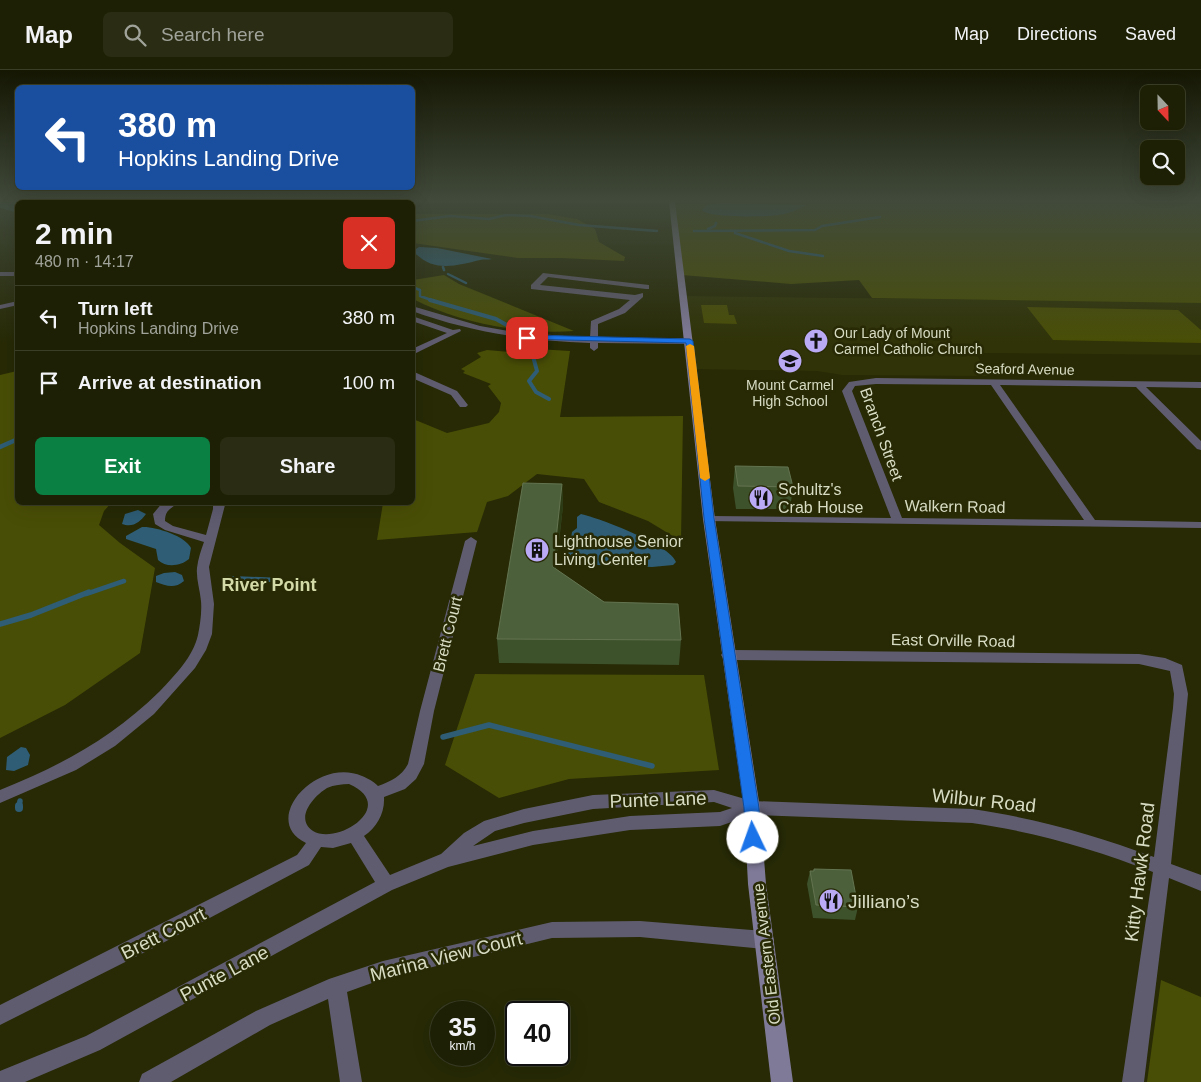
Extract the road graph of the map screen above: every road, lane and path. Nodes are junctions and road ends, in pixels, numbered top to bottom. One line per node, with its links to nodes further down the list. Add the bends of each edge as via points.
1 (678, 249): 14 (street, Old Eastern Avenue)
2 (15, 269): 3 (street)
3 (0, 270)
4 (0, 274): 5 (street)
5 (15, 274)
6 (637, 298): 6 (street, via 646,287 546,275 534,287); 13 (street, via 622,311 594,323)
7 (15, 304): 8 (street)
8 (0, 307)
9 (415, 309): 11 (street)
10 (415, 319): 12 (street)
11 (465, 326): 12 (street); 13 (street, via 527,338)
12 (456, 332): 13 (street, via 529,345); 15 (street)
13 (594, 344): 14 (street)
14 (690, 344): 25 (street, Old Eastern Avenue)
15 (415, 352)
16 (415, 375): 21 (street, via 454,393)
17 (994, 383): 18 (street, Seaford Avenue); 20 (street, Seaford Avenue, via 867,381); 27 (street)
18 (1138, 384): 19 (street, Seaford Avenue); 22 (street)
19 (1201, 385)
20 (849, 386): 26 (street, Branch Street, via 846,392)
21 (463, 405)
22 (1201, 447)
23 (168, 505): 29 (street, via 159,514 159,522)
24 (219, 505): 29 (street)
25 (709, 518): 26 (street, Walkern Road); 31 (street, Old Eastern Avenue)
26 (898, 522): 27 (street, Walkern Road)
27 (1092, 524): 28 (street, Walkern Road)
28 (1201, 525)
29 (210, 540): 34 (street, via 203,567 208,606 204,636 187,671 140,721 108,745 58,774)
30 (471, 541): 33 (street, Brett Court, via 416,764 399,786)
31 (728, 655): 32 (street, East Orville Road, via 1139,660); 35 (street, Old Eastern Avenue)
32 (1177, 668): 39 (street, Kitty Hawk Road, via 1182,694)
33 (376, 794): 36 (street, via 377,810 370,822); 37 (street, via 364,781 351,778 337,778 310,791 300,802 296,813 298,825 305,834)
34 (0, 798)
35 (752, 808): 38 (street, Punte Lane, via 720,819 630,823 533,838); 38 (street, Punte Lane, via 714,796 593,802 490,826); 39 (street, Wilbur Road, via 1004,819 1035,825); 42 (street, Old Eastern Avenue)
36 (354, 834): 37 (street, via 329,841); 41 (street)
37 (317, 840): 44 (street, Brett Court, via 303,860)
38 (445, 860): 41 (street, Punte Lane)
39 (1162, 868): 40 (street, Wilbur Road); 49 (street, Kitty Hawk Road)
40 (1201, 883)
41 (386, 885): 45 (street, Punte Lane, via 94,1043)
42 (765, 940): 43 (street, Marina View Court, via 640,929 552,930 383,970); 48 (street, Old Eastern Avenue)
43 (336, 986): 46 (street, Marina View Court, via 263,1018); 47 (street)
44 (0, 1014)
45 (0, 1082)
46 (150, 1082)
47 (351, 1082)
48 (782, 1082)
49 (1133, 1082)

